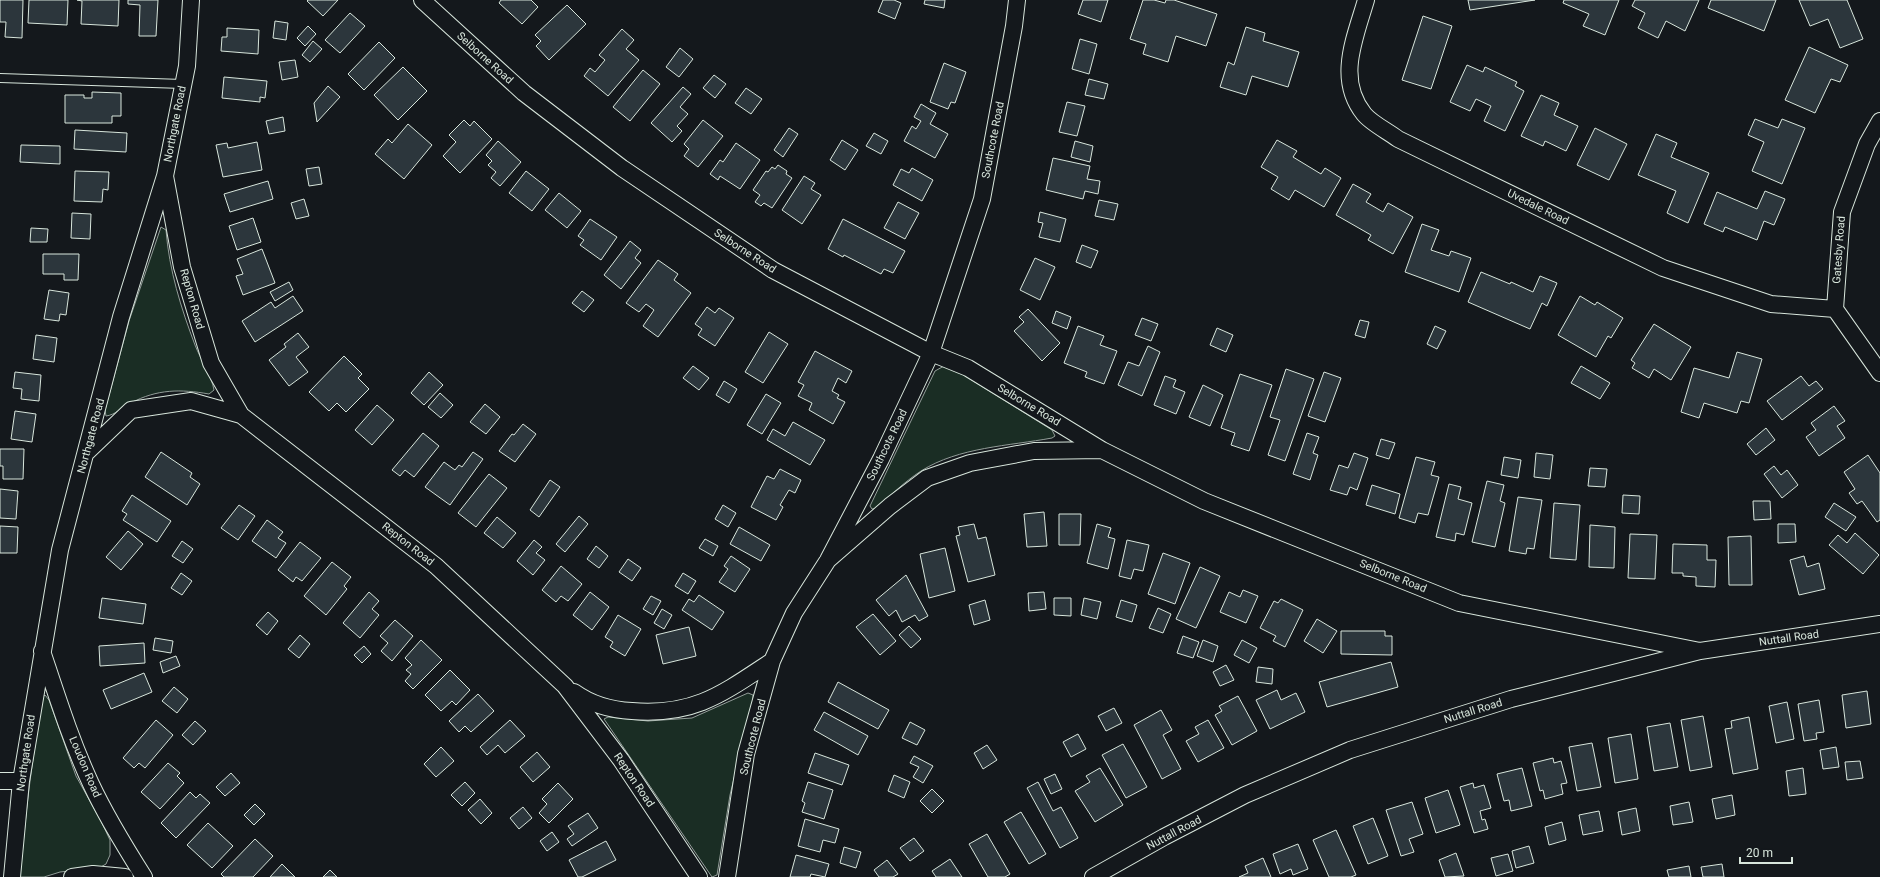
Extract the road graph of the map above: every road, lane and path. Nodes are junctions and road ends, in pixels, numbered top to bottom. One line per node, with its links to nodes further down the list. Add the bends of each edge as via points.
1 (190, 0): 6 (street, Northgate Road, via 187,66)
2 (422, 0): 10 (street, Selborne Road, via 524,93 622,168 773,270)
3 (1017, 0): 10 (street, Southcote Road, via 982,199)
4 (1366, 0): 9 (street, Uvedale Road, via 1350,55 1349,86 1364,114 1398,139 1663,268 1771,304)
5 (0, 78): 6 (lane)
6 (183, 84): 8 (street, Northgate Road)
7 (1880, 121): 9 (street, Gatesby Road, via 1867,144 1842,212)
8 (165, 176): 12 (street, Repton Road, via 182,267 211,363); 14 (street, Northgate Road, via 121,317)
9 (1835, 309): 11 (street)
10 (931, 352): 13 (street, Selborne Road, via 968,368); 15 (street, Southcote Road, via 881,459)
11 (1880, 373)
12 (241, 416): 14 (street, Repton Road, via 191,400 131,410); 20 (street, Repton Road, via 436,566)
13 (1102, 450): 15 (street, Selborne Road, via 1034,451 970,463 927,478 890,506); 18 (street, Selborne Road, via 1204,501 1458,603)
14 (87, 452): 17 (street, Northgate Road, via 60,550)
15 (828, 560): 19 (street, Southcote Road, via 794,613)
16 (1880, 624): 18 (street, Nuttall Road)
17 (42, 650): 22 (street, Northgate Road); 26 (street, Loudon Road, via 90,784 116,833)
18 (1700, 651): 29 (street, Nuttall Road, via 1511,699 1350,750 1245,795)
19 (772, 661): 20 (street, Repton Road, via 726,692 687,709 668,712 626,711 600,706 587,701); 28 (street, Southcote Road, via 746,754)
20 (565, 686): 27 (street, Repton Road, via 621,760)
21 (0, 781): 22 (street)
22 (21, 781): 23 (street, Northgate Road)
23 (12, 877)
24 (72, 877): 25 (street, via 93,874)
25 (125, 877)
26 (144, 877)
27 (699, 877)
28 (728, 877)
29 (1093, 877)

